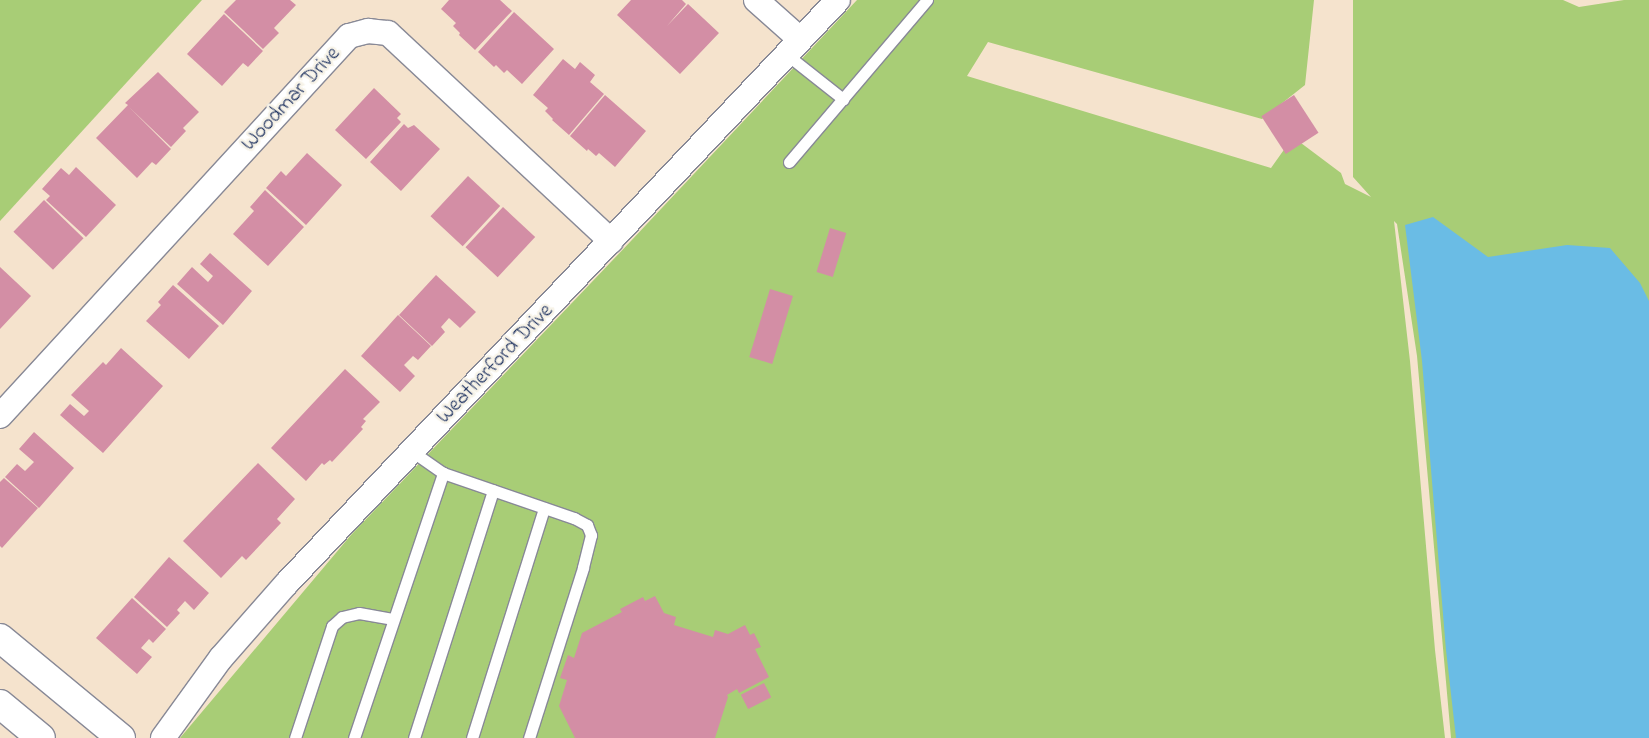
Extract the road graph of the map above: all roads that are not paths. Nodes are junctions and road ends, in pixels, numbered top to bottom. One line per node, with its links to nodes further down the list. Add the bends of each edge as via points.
1 (756, 0): 4 (street)
2 (838, 0): 4 (street, Weatherford Drive)
3 (927, 0): 5 (lane)
4 (793, 47): 5 (lane); 7 (street, Weatherford Drive)
5 (843, 99): 6 (lane)
6 (789, 162)
7 (611, 241): 8 (street, Woodmar Drive, via 388,33 368,31 349,36); 9 (street, Weatherford Drive)
8 (0, 416)
9 (412, 451): 10 (lane); 18 (street, Weatherford Drive, via 221,658)
10 (443, 473): 11 (lane); 13 (lane)
11 (493, 490): 12 (lane); 21 (lane)
12 (544, 508): 22 (lane); 23 (lane, via 587,525 591,534 584,568)
13 (393, 619): 19 (lane, via 359,612 342,617 332,626); 20 (lane)
14 (0, 638): 17 (street)
15 (0, 704): 16 (street)
16 (42, 738)
17 (121, 738)
18 (163, 738)
19 (295, 738)
20 (354, 738)
21 (414, 738)
22 (472, 738)
23 (528, 738)

